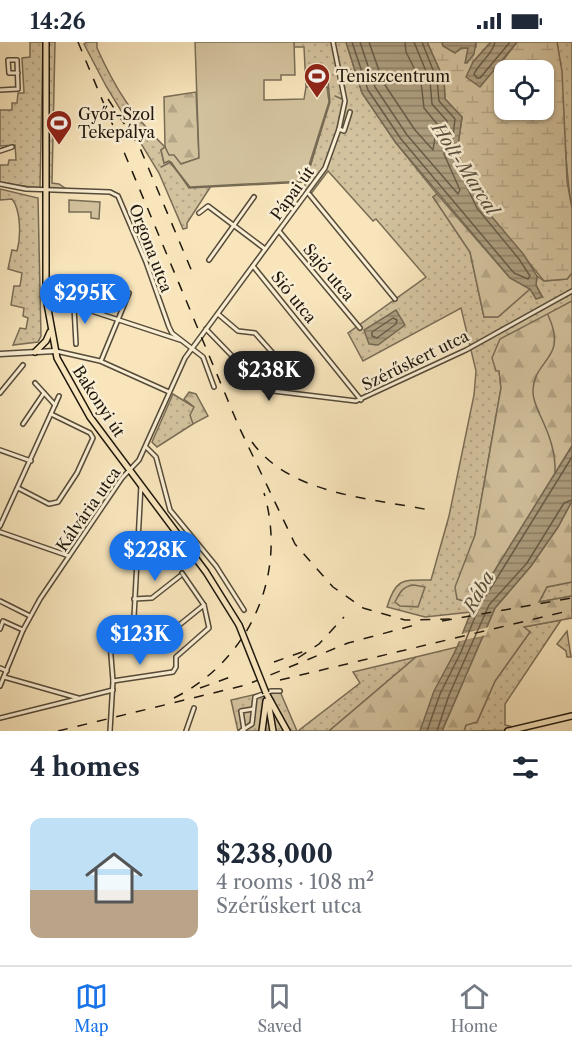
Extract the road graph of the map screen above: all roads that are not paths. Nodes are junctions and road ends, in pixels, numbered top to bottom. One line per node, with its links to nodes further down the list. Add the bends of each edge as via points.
1 (46, 42): 10 (main road, Bakonyi út)
2 (333, 42): 6 (street, Pápai út, via 345,93)
3 (18, 73): 3 (street, via 17,60 8,60 9,73); 4 (street, via 18,89)
4 (0, 90)
5 (350, 112): 6 (street, via 347,127 344,131)
6 (339, 129): 11 (street, Pápai út, via 325,168)
7 (12, 147): 8 (street)
8 (0, 151)
9 (0, 184): 10 (street)
10 (45, 189): 28 (main road, Bakonyi út); 30 (street, Orgona utca, via 110,192 118,196 169,327)
11 (308, 193): 15 (street, Pápai út); 21 (street)
12 (254, 197): 14 (street)
13 (199, 213): 14 (street, via 208,206)
14 (233, 225): 16 (street); 17 (street)
15 (279, 231): 16 (street, Pápai út); 26 (street, Sajó utca)
16 (266, 249): 18 (street, Pápai út)
17 (208, 260)
18 (253, 266): 24 (street, Pápai út); 45 (street, Sió utca)
19 (572, 291): 45 (street, Szérűskert utca)
20 (129, 293): 25 (street)
21 (395, 299)
22 (61, 301): 23 (street)
23 (74, 306): 25 (street); 31 (street)
24 (218, 314): 27 (street, Pápai út); 40 (street, via 238,331 255,333 286,368 286,375)
25 (117, 321): 30 (street); 36 (street)
26 (360, 328)
27 (206, 329): 29 (street, Pápai út); 40 (street)
28 (50, 332): 33 (main road, Bakonyi út); 34 (main road)
29 (200, 336): 32 (street, Kálvária utca)
30 (182, 340): 32 (street)
31 (76, 344)
32 (192, 348): 39 (street, via 203,357); 41 (street, Kálvária utca)
33 (55, 351): 34 (street); 36 (street); 52 (main road, Bakonyi út, via 77,398)
34 (35, 352): 35 (street)
35 (0, 354)
36 (100, 362): 41 (street)
37 (23, 365): 42 (street)
38 (35, 383): 43 (street)
39 (214, 387)
40 (265, 390): 45 (street, Szérűskert utca)
41 (169, 392): 49 (street, Kálvária utca)
42 (0, 393)
43 (45, 393): 46 (street); 48 (street)
44 (59, 396): 46 (street)
45 (361, 400)
46 (55, 405): 47 (street)
47 (51, 414): 51 (street); 54 (street, via 90,433 92,443 57,502 49,504)
48 (23, 424)
49 (146, 447): 52 (street, Kálvária utca); 65 (street, via 156,457 170,510 216,566)
50 (0, 450): 51 (street)
51 (31, 461): 54 (street)
52 (131, 470): 53 (main road, Bakonyi út); 59 (street, Kálvária utca)
53 (141, 483): 55 (main road, Bakonyi út); 56 (street)
54 (18, 488): 57 (street)
55 (152, 498): 56 (street, via 141,501); 77 (main road, Bakonyi út, bridge, via 210,577 239,625)
56 (139, 506): 61 (street)
57 (0, 526)
58 (0, 532): 59 (street)
59 (69, 556): 66 (street, Kálvária utca)
60 (166, 558): 61 (street)
61 (136, 566): 62 (street)
62 (134, 599): 64 (street, via 152,598 181,574); 69 (street, via 132,620 112,625)
63 (0, 601): 66 (street)
64 (204, 605): 69 (street, via 162,639); 73 (street, via 210,626 176,657 173,672)
65 (244, 610)
66 (30, 616): 68 (street, Kálvária utca)
67 (0, 629): 68 (street, via 3,621)
68 (23, 630): 71 (street, Kálvária utca)
69 (110, 647): 73 (street)
70 (0, 668): 71 (street)
71 (7, 671): 72 (street, Kálvária utca)
72 (4, 677): 74 (street, Kálvária utca); 78 (street)
73 (113, 681): 75 (street)
74 (0, 686)
75 (113, 690): 78 (street); 84 (street)
76 (280, 691): 80 (street, via 258,693)
77 (266, 693): 86 (main road); 87 (main road, Bakonyi út); 88 (main road)
78 (80, 698): 81 (street)
79 (194, 708): 85 (street)
80 (254, 708): 83 (street, via 252,724); 83 (street, via 241,711)
81 (0, 718)
82 (572, 718): 89 (main road)
83 (242, 730)
84 (110, 731)
85 (187, 731)
86 (262, 731)
87 (273, 731)
88 (287, 731)
89 (508, 731)

